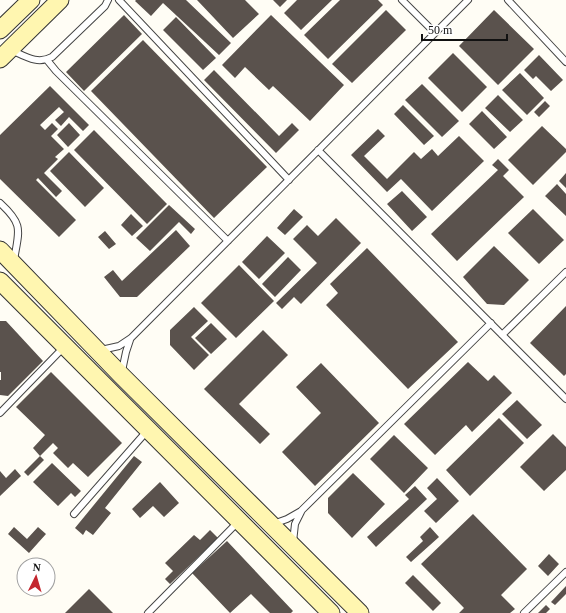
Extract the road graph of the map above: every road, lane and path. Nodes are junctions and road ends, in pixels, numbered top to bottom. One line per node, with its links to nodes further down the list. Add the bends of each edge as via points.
1 (31, 0): 8 (main road)
2 (60, 0): 10 (main road)
3 (108, 0): 11 (lane, via 105,6)
4 (119, 0): 14 (lane)
5 (402, 0): 9 (lane)
6 (468, 0): 9 (lane)
7 (508, 0): 12 (lane)
8 (0, 30)
9 (435, 33): 13 (lane)
10 (5, 54): 11 (lane, via 36,61)
11 (47, 60): 16 (lane)
12 (566, 62)
13 (318, 150): 14 (lane); 21 (lane)
14 (289, 180): 16 (lane)
15 (0, 203): 18 (lane, via 17,222)
16 (228, 240): 23 (lane)
17 (0, 250): 18 (main road)
18 (13, 264): 25 (main road)
19 (565, 276): 22 (lane)
20 (0, 281): 24 (main road)
21 (491, 323): 22 (lane); 30 (lane)
22 (502, 335): 27 (lane)
23 (131, 338): 25 (lane, via 118,346); 26 (lane)
24 (64, 346): 28 (lane); 29 (main road)
25 (98, 351): 26 (main road)
26 (121, 375): 33 (main road)
27 (566, 399)
28 (0, 414)
29 (148, 430): 31 (lane); 32 (main road)
30 (301, 511): 33 (lane); 34 (lane, via 295,524)
31 (74, 514)
32 (238, 521): 36 (lane); 37 (main road)
33 (271, 525): 34 (main road)
34 (293, 546): 38 (main road)
35 (566, 572): 39 (lane)
36 (148, 613)
37 (331, 613)
38 (360, 613)
39 (524, 613)

